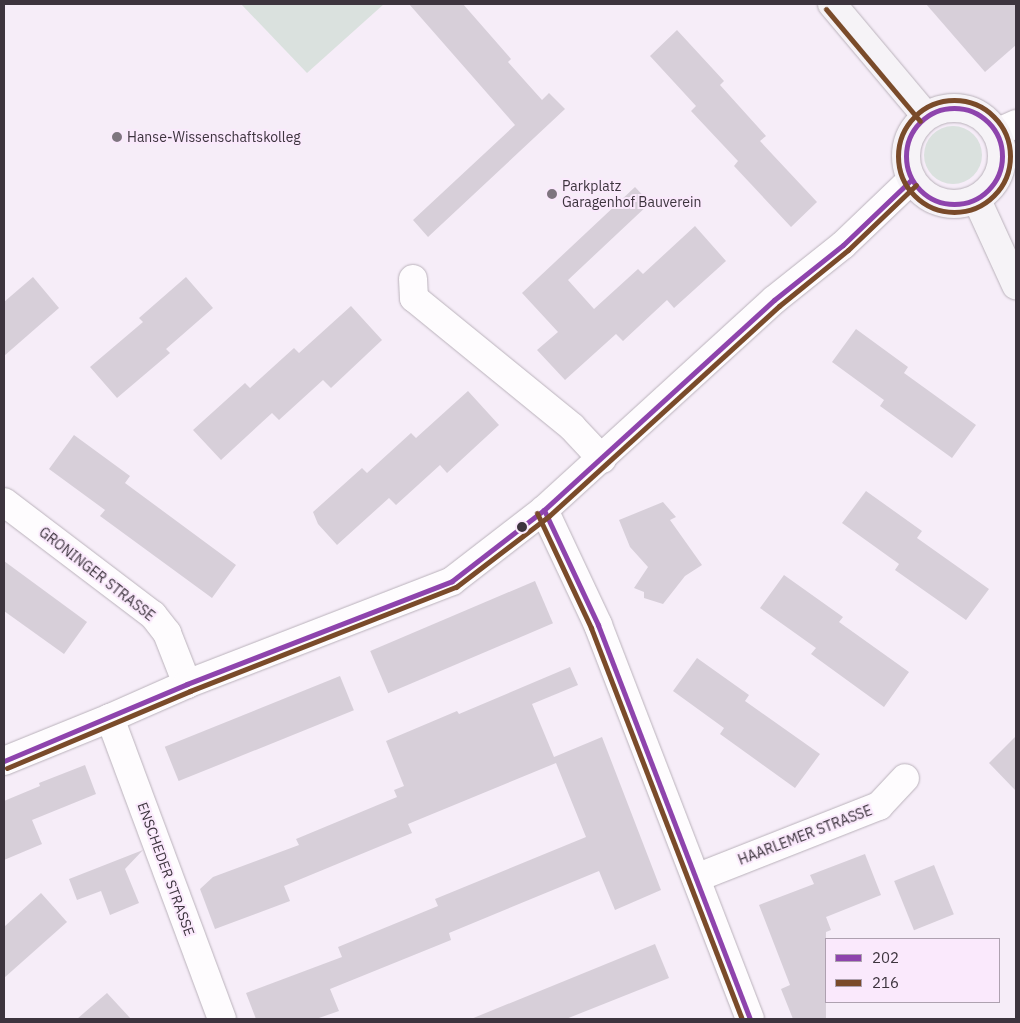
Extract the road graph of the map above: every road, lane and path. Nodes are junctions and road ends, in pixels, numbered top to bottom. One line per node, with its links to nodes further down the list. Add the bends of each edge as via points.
1 (832, 4): 2 (main road)
2 (926, 116): 3 (main road, via 953,107 964,108); 4 (main road, via 911,133 905,158)
3 (1007, 128): 5 (main road, via 996,182)
4 (911, 180): 5 (main road, via 924,195 940,203 950,205); 8 (street, via 843,245 774,300)
5 (977, 200): 7 (main road)
6 (413, 279): 8 (street, via 414,298 572,427)
7 (1016, 285)
8 (602, 459): 10 (street)
9 (4, 502): 11 (street, GRONINGER STRASSE, via 153,615 167,633)
10 (544, 510): 11 (street, via 452,580); 15 (street, via 598,625)
11 (187, 684): 12 (street)
12 (110, 718): 13 (street); 16 (street, ENSCHEDER STRASSE)
13 (4, 761)
14 (905, 778): 15 (street, HAARLEMER STRASSE, via 879,806)
15 (696, 878): 17 (street)
16 (222, 1019)
17 (750, 1019)

